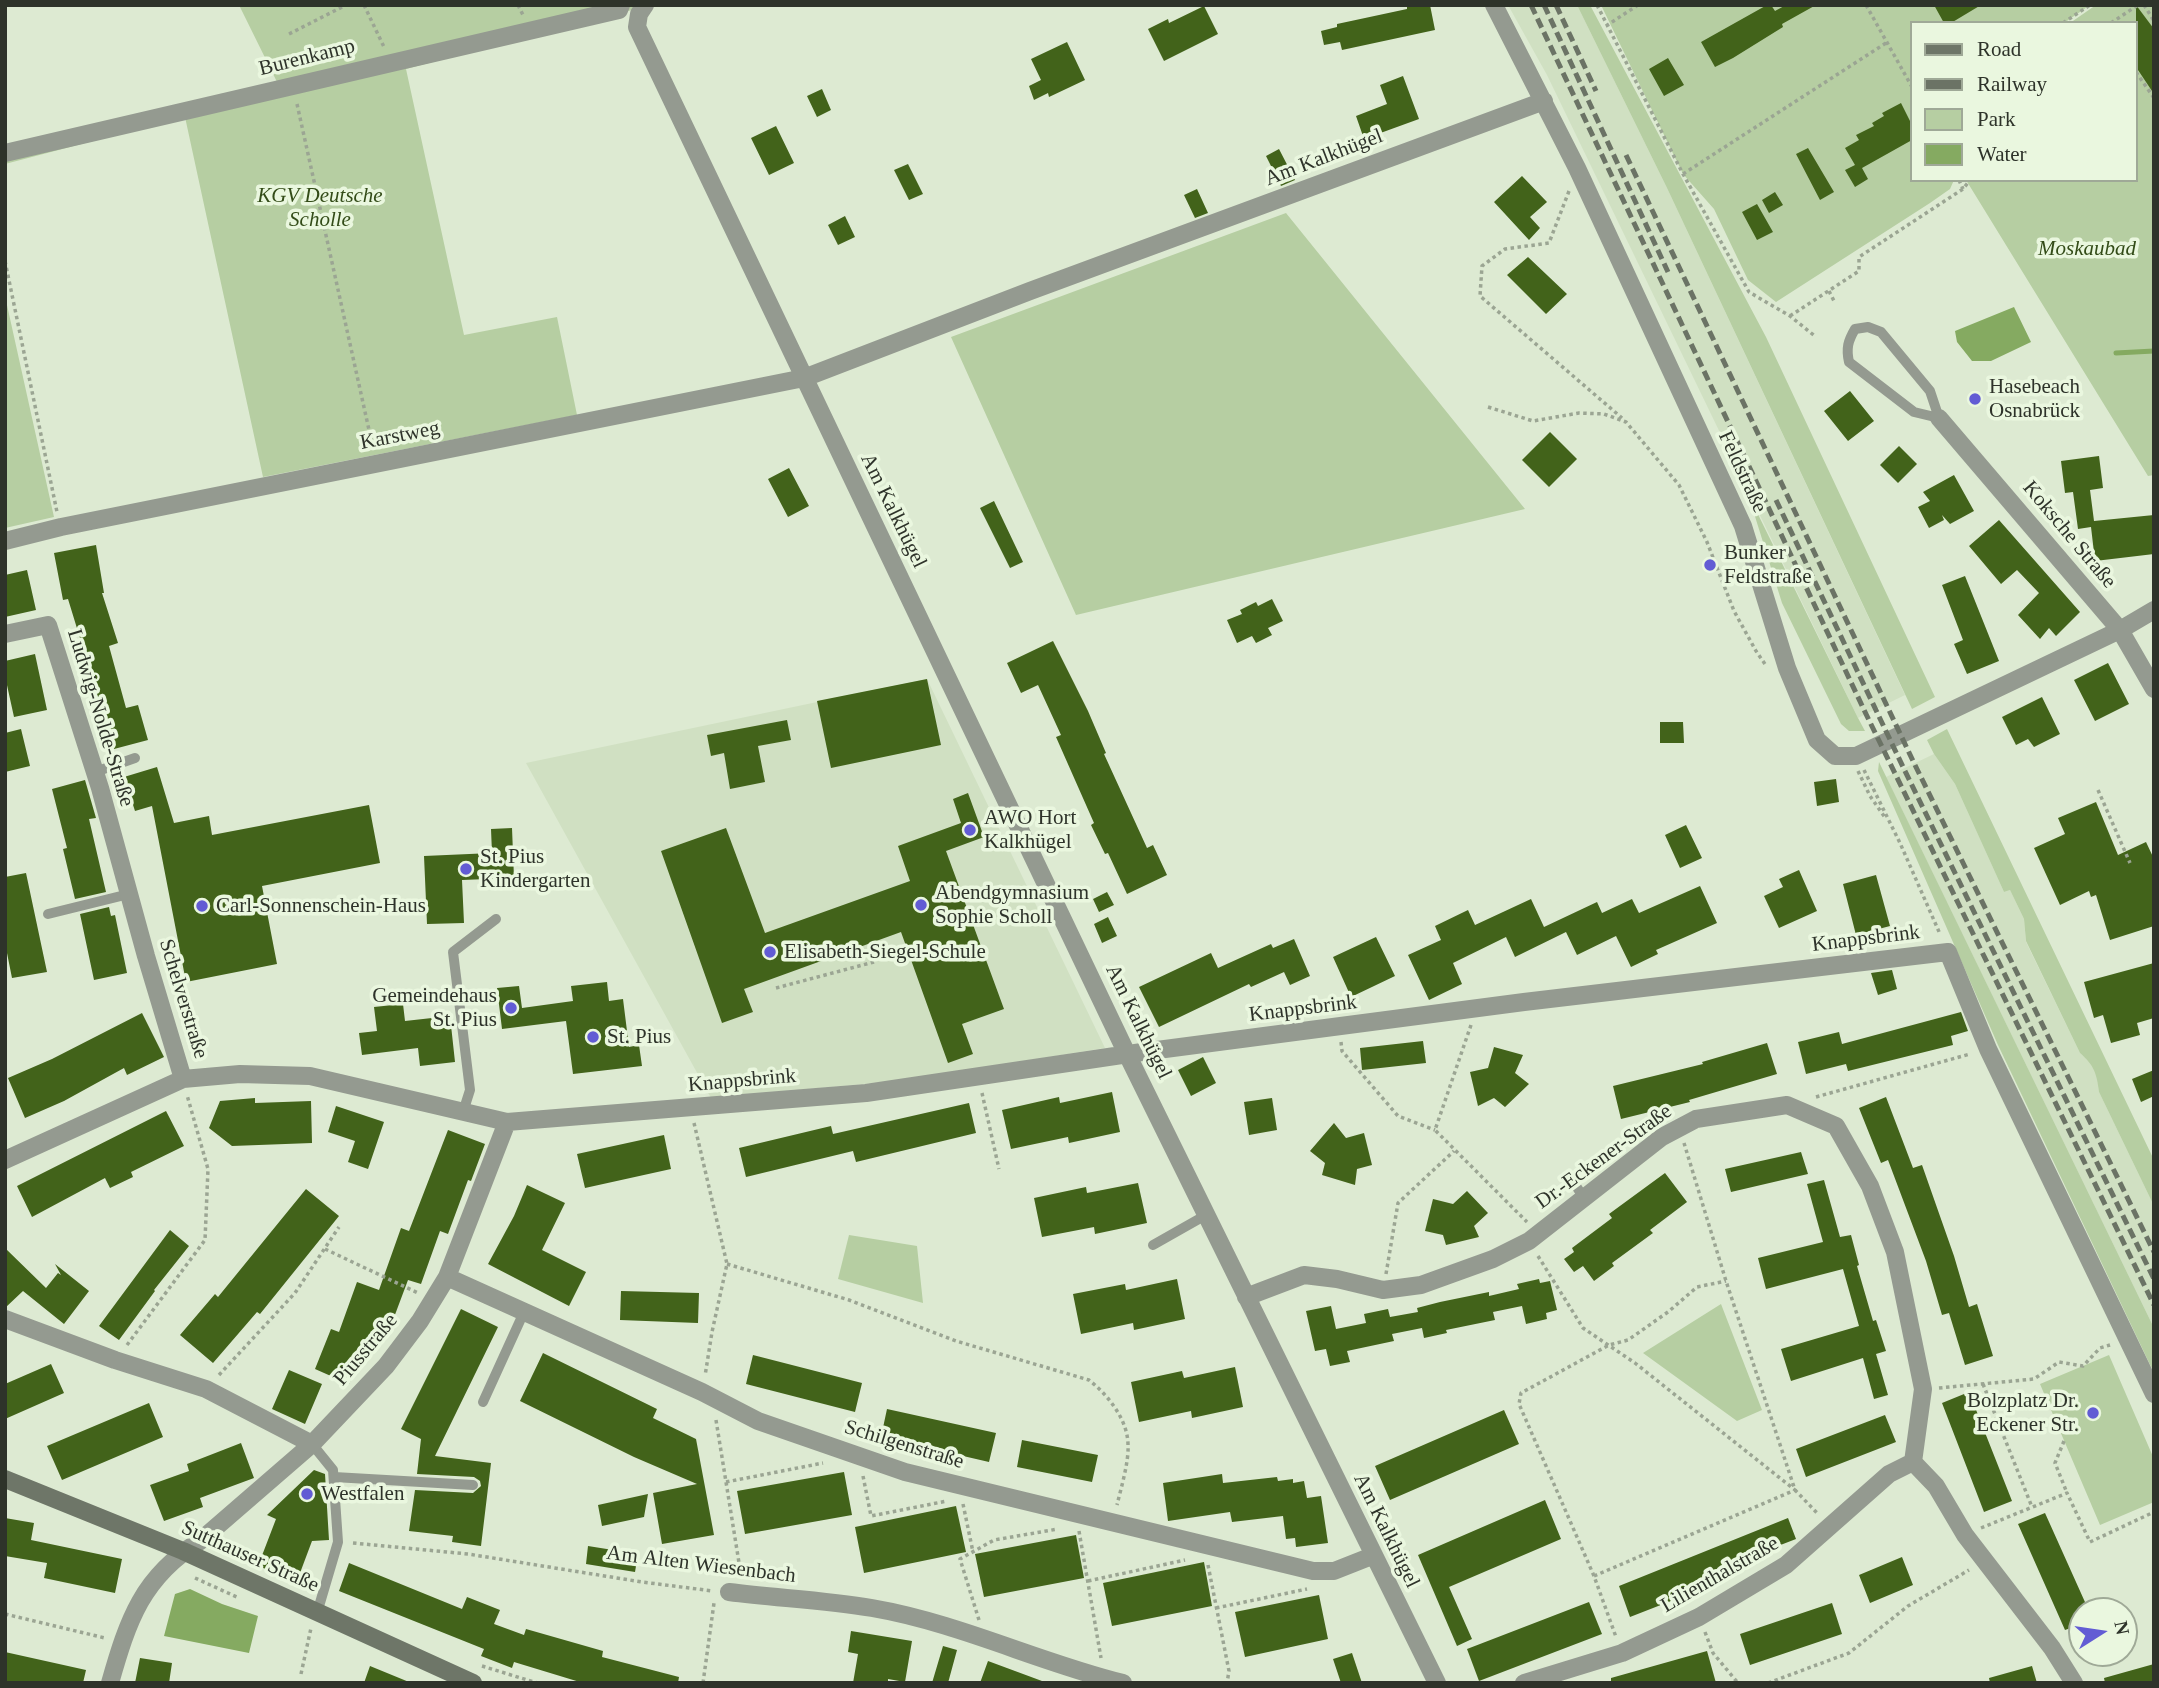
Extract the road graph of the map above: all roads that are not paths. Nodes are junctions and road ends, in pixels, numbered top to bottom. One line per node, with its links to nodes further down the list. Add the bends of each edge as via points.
1 (1494, 5): 4 (street, Feldstraße)
2 (620, 7): 5 (street, Burenkamp)
3 (642, 10): 6 (street, Am Kalkhügel, via 638,27)
4 (1544, 101): 6 (street, Am Kalkhügel); 10 (street, Feldstraße, via 1743,526 1787,668 1817,740 1835,756 1851,757)
5 (5, 153)
6 (804, 378): 8 (street, Karstweg); 19 (street, Am Kalkhügel)
7 (1939, 418): 7 (lane, Koksche Straße, via 1930,391 1881,332 1855,329 1846,349 1849,362 1913,412); 10 (street, Koksche Straße)
8 (5, 541)
9 (2154, 610): 10 (street)
10 (2120, 630): 12 (street, Koksche Straße)
11 (5, 634): 14 (street, Ludwig-Nolde-Straße, via 48,625)
12 (2154, 689)
13 (135, 758): 14 (lane)
14 (95, 772): 15 (street, Ludwig-Nolde-Straße)
15 (110, 825): 16 (street, Schelverstraße)
16 (129, 894): 17 (lane); 20 (street, Schelverstraße)
17 (48, 914)
18 (496, 919): 21 (lane, via 453,952 470,1090)
19 (1127, 1054): 22 (street, Knappsbrink, via 866,1093); 26 (street, Am Kalkhügel); 32 (street, Knappsbrink, via 1948,952 1989,1049)
20 (183, 1079): 21 (street, Knappsbrink, via 240,1074 310,1076); 23 (street, Schelverstraße)
21 (463, 1112): 22 (street, Knappsbrink)
22 (507, 1122): 28 (street, Piusstraße)
23 (5, 1160)
24 (1572, 1180): 25 (lane)
25 (1584, 1198): 29 (street, Dr.-Eckener-Straße, via 1534,1237 1493,1259 1421,1285 1383,1290 1304,1275); 35 (street, Dr.-Eckener-Straße, via 1662,1137 1696,1119 1787,1105 1836,1126 1870,1186 1895,1252 1923,1389)
26 (1206, 1215): 27 (lane); 29 (street, Am Kalkhügel)
27 (1153, 1245)
28 (447, 1277): 30 (street, Schilgenstraße); 34 (street, Piusstraße, via 386,1366)
29 (1246, 1297): 40 (street, Am Kalkhügel)
30 (524, 1312): 33 (lane); 40 (street, Schilgenstraße, via 758,1421 905,1472 1205,1549 1312,1571 1334,1571)
31 (5, 1319): 34 (street, via 206,1390)
32 (2154, 1394)
33 (483, 1402)
34 (312, 1444): 36 (lane); 39 (street, Piusstraße)
35 (1913, 1462): 47 (street, Lilienthalstraße, via 1889,1474 1786,1565 1699,1617 1622,1653); 48 (street, via 1936,1486 1983,1561)
36 (334, 1477): 38 (lane); 42 (lane, via 338,1542)
37 (5, 1479): 39 (street, Sutthauser Straße)
38 (473, 1485)
39 (183, 1551): 42 (street, Sutthauser Straße); 44 (street, Piusstraße, via 153,1581 134,1610)
40 (1373, 1556): 46 (street, Am Kalkhügel)
41 (736, 1593): 45 (street, Am Alten Wiesenbach, via 873,1608 985,1637)
42 (314, 1621): 43 (street, Sutthauser Straße)
43 (467, 1682)
44 (110, 1683)
45 (1123, 1683)
46 (1437, 1683)
47 (1524, 1683)
48 (2074, 1683)

